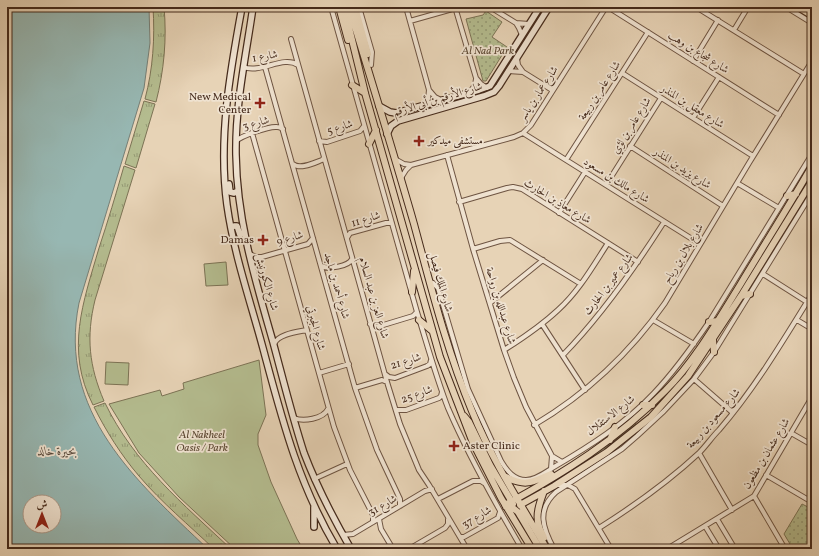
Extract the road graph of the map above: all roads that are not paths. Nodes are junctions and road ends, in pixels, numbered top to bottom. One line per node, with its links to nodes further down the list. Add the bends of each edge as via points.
1 (242, 7): 79 (main road, شارع الكورنيش, via 226,103)
2 (253, 7): 36 (main road, شارع الكورنيش)
3 (331, 7): 46 (street)
4 (339, 7): 42 (main road, via 356,69)
5 (344, 7): 42 (main road, شارع الملك فيصل)
6 (349, 7): 45 (main road, شارع الملك فيصل)
7 (355, 7): 34 (main road)
8 (359, 7): 34 (street, via 372,54)
9 (406, 7): 21 (street)
10 (455, 7): 21 (street); 44 (street)
11 (490, 7): 22 (street)
12 (540, 7): 24 (main road, شارع الأرقم بن أبي الأرقم)
13 (549, 7): 30 (main road, شارع الأرقم بن أبي الأرقم)
14 (607, 7): 26 (street, شارع شجاع بن وهب); 49 (street, شارع عمار بن ياسر)
15 (696, 7): 20 (street)
16 (748, 7): 25 (street)
17 (786, 7): 23 (street)
18 (800, 7): 19 (highway)
19 (812, 15)
20 (718, 20): 25 (street); 32 (street)
21 (410, 21): 48 (street)
22 (516, 22): 24 (street); 27 (street)
23 (812, 23)
24 (529, 24): 27 (main road, شارع الأرقم بن أبي الأرقم)
25 (734, 30): 41 (street)
26 (648, 32): 32 (street, شارع شجاع بن وهب); 40 (street, شارع عامر بن ربيعة)
27 (522, 35): 47 (main road, شارع الأرقم بن أبي الأرقم, via 495,80)
28 (291, 39): 29 (street, شارع العز بن عبد السلام)
29 (295, 54): 31 (street, شارع 1); 35 (street, شارع العز بن عبد السلام)
30 (517, 58): 38 (main road, شارع الأرقم بن أبي الأرقم); 39 (street)
31 (290, 61): 35 (street, شارع 1); 37 (street, شارع 1)
32 (693, 61): 43 (street, شارع شجاع بن وهب)
33 (812, 62): 41 (street, شارع بلال بن رباح)
34 (371, 65): 45 (main road)
35 (298, 66): 66 (street, شارع العز بن عبد السلام)
36 (243, 67): 37 (street, شارع 1); 67 (main road, شارع الكورنيش)
37 (266, 67): 61 (street, شارع أحمد بن ماجد)
38 (508, 71): 39 (street); 56 (main road, شارع الأرقم بن أبي الأرقم, via 494,92)
39 (523, 72): 49 (street)
40 (622, 73): 52 (street, شارع معقل بن المنذر); 75 (street, شارع عامر بن ربيعة)
41 (804, 74): 57 (street, شارع بلال بن رباح)
42 (361, 76): 50 (main road, شارع الملك فيصل)
43 (719, 77): 57 (street, شارع شجاع بن وهب); 59 (street)
44 (476, 78): 47 (street); 51 (street, via 475,85)
45 (373, 82): 55 (main road, شارع الملك فيصل)
46 (352, 85): 50 (main road); 60 (street)
47 (487, 88): 51 (main road, شارع الأرقم بن أبي الأرقم)
48 (429, 90): 53 (street); 54 (street)
49 (552, 90): 64 (street, شارع عمار بن ياسر, via 531,125)
50 (365, 93): 62 (main road, شارع الملك فيصل)
51 (468, 93): 53 (main road, شارع الأرقم بن أبي الأرقم); 56 (main road, via 466,97 447,103)
52 (661, 98): 59 (street, شارع معقل بن المنذر); 69 (street, شارع عامر بن لؤي)
53 (441, 100): 54 (main road, شارع الأرقم بن أبي الأرقم)
54 (425, 105): 55 (main road, شارع الأرقم بن أبي الأرقم, via 396,113); 58 (main road, via 403,115)
55 (380, 106): 65 (main road, شارع الملك فيصل)
56 (443, 107): 58 (main road, شارع الأرقم بن أبي الأرقم)
57 (779, 115): 72 (street, شارع بلال بن رباح)
58 (406, 118): 65 (main road, شارع الأرقم بن أبي الأرقم, via 393,124)
59 (693, 118): 72 (street, شارع معقل بن المنذر)
60 (365, 126): 66 (street, شارع 5, via 358,132 325,142); 68 (street)
61 (283, 129): 63 (street, شارع 3, via 275,127); 76 (street, شارع أحمد بن ماجد)
62 (376, 130): 68 (main road); 112 (main road, شارع الملك فيصل)
63 (252, 133): 67 (street, شارع 3); 107 (street, شارع الجبرتي)
64 (523, 133): 71 (street, شارع عمار بن ياسر); 75 (street, شارع مالك بن مسعود)
65 (387, 134): 74 (main road, شارع الملك فيصل)
66 (319, 141): 73 (street, شارع العز بن عبد السلام)
67 (236, 142): 85 (main road, شارع الكورنيش)
68 (370, 144): 95 (street)
69 (630, 146): 84 (street, شارع عامر بن لؤي); 91 (street, شارع يزيد بن المنذر)
70 (812, 154): 88 (street, شارع الاستقلال)
71 (447, 155): 77 (street, شارع عمار بن ياسر); 90 (street, شارع عبدالله بن رواحة)
72 (753, 156): 83 (street, شارع بلال بن رباح)
73 (324, 158): 76 (street, via 300,167); 100 (street, شارع العز بن عبد السلام)
74 (395, 159): 77 (street); 81 (main road, شارع الملك فيصل)
75 (566, 160): 80 (street, شارع مالك بن مسعود)
76 (292, 164): 98 (street, شارع أحمد بن ماجد)
77 (411, 165): 81 (street)
78 (812, 166): 86 (main road, شارع الاستقلال)
79 (225, 170): 85 (main road, via 230,192 234,194); 96 (main road, شارع الكورنيش)
80 (585, 172): 84 (street, شارع مالك بن مسعود); 93 (street)
81 (401, 178): 114 (main road, شارع الملك فيصل)
82 (812, 181): 89 (main road)
83 (737, 183): 91 (street, شارع بلال بن رباح); 92 (street)
84 (606, 185): 94 (street, شارع مالك بن مسعود)
85 (238, 191): 106 (main road, شارع الكورنيش)
86 (796, 194): 88 (main road); 104 (main road, شارع الاستقلال)
87 (812, 194): 89 (main road); 101 (street)
88 (786, 196): 92 (street, شارع الاستقلال)
89 (802, 197): 97 (main road)
90 (460, 202): 93 (street, شارع معاذ بن الحارث, via 513,187 522,189); 105 (street, شارع عبدالله بن رواحة)
91 (724, 206): 103 (street, شارع بلال بن رباح)
92 (779, 208): 99 (street, شارع الاستقلال)
93 (560, 213): 102 (street, شارع معاذ بن الحارث)
94 (664, 222): 103 (street, شارع مالك بن مسعود); 110 (street, شارع عمير بن الحارث)
95 (392, 223): 100 (street, شارع 11, via 350,234); 116 (street)
96 (231, 228): 106 (main road, via 235,225 238,227 242,243); 139 (main road, شارع الكورنيش)
97 (782, 230): 101 (main road); 119 (main road)
98 (313, 237): 107 (street, شارع 9, via 308,244); 111 (street, شارع أحمد بن ماجد)
99 (761, 237): 104 (main road); 129 (street, شارع الاستقلال)
100 (347, 239): 108 (street, شارع العز بن عبد السلام)
101 (783, 239): 113 (street)
102 (608, 243): 110 (street, شارع معاذ بن الحارث); 115 (street)
103 (700, 244): 126 (street, شارع بلال بن رباح)
104 (763, 247): 120 (main road, شارع الاستقلال)
105 (473, 249): 109 (street, via 500,240 510,240); 122 (street, شارع عبدالله بن رواحة)
106 (247, 250): 107 (street, شارع 9, via 256,258); 136 (main road, شارع الكورنيش)
107 (284, 250): 133 (street, شارع الجبرتي)
108 (352, 259): 111 (street, via 349,263 331,268); 130 (street, شارع العز بن عبد السلام)
109 (543, 260): 115 (street); 122 (street)
110 (638, 262): 141 (street, شارع عمير بن الحارث)
111 (321, 266): 143 (street, شارع أحمد بن ماجد)
112 (414, 267): 116 (main road); 134 (main road, شارع الملك فيصل)
113 (762, 274): 117 (street); 121 (street)
114 (429, 282): 175 (street, شارع الاستقلال, via 438,288 468,389 506,469 516,478 528,480); 177 (main road, شارع الملك فيصل, via 460,379 480,429)
115 (581, 284): 131 (street, via 566,303)
116 (412, 292): 123 (street)
117 (750, 294): 119 (main road); 140 (street)
118 (812, 294): 121 (street, شارع مسعود بن ربيعة)
119 (741, 296): 124 (main road)
120 (730, 301): 124 (main road, via 734,302 728,312); 127 (main road, شارع الاستقلال)
121 (807, 302): 128 (street, شارع مسعود بن ربيعة)
122 (490, 303): 138 (street, شارع عبدالله بن رواحة)
123 (417, 312): 125 (street); 130 (street, via 413,316 380,326)
124 (729, 316): 135 (main road)
125 (420, 320): 134 (main road); 142 (street)
126 (653, 320): 137 (street); 150 (street, شارع بلال بن رباح, via 619,360)
127 (718, 320): 129 (main road); 152 (main road, شارع الاستقلال, via 686,367)
128 (797, 320): 132 (street); 161 (street, شارع مسعود بن ربيعة)
129 (708, 322): 137 (street, شارع الاستقلال)
130 (370, 324): 146 (street, شارع العز بن عبد السلام)
131 (542, 324): 138 (street); 141 (street)
132 (812, 329)
133 (307, 330): 136 (street, via 281,337); 145 (street, شارع الجبرتي)
134 (431, 330): 190 (main road, شارع الملك فيصل, via 460,413 482,463)
135 (713, 340): 140 (main road); 155 (main road, via 688,376)
136 (274, 344): 144 (main road, شارع الكورنيش)
137 (694, 344): 157 (street, شارع الاستقلال, via 675,370)
138 (504, 350): 164 (street, شارع عبدالله بن رواحة)
139 (264, 352): 144 (main road, via 268,355 273,369 277,370); 156 (main road, شارع الكورنيش)
140 (714, 352): 147 (street)
141 (563, 355): 150 (street)
142 (431, 360): 146 (street, شارع 21, via 427,366 394,378); 151 (street)
143 (349, 364): 145 (street); 149 (street, شارع أحمد بن ماجد)
144 (279, 367): 163 (main road, شارع الكورنيش)
145 (319, 373): 159 (street, شارع الجبرتي)
146 (384, 374): 148 (street, شارع العز بن عبد السلام)
147 (694, 379): 154 (street); 161 (street)
148 (387, 382): 149 (street, شارع 21, via 382,380); 160 (street, شارع العز بن عبد السلام)
149 (355, 388): 192 (street, شارع أحمد بن ماجد, via 375,444 400,499)
150 (585, 390): 164 (street, شارع بلال بن رباح)
151 (442, 392): 160 (street, شارع 25, via 439,398 406,410); 181 (street)
152 (659, 397): 158 (main road, شارع الاستقلال); 162 (main road, via 658,403 646,414)
153 (812, 397): 166 (street, شارع عثمان بن مظعون)
154 (677, 398): 155 (main road); 170 (street)
155 (667, 400): 162 (main road)
156 (278, 403): 163 (main road, via 280,400 285,401 289,414); 193 (main road, شارع الكورنيش, via 295,462)
157 (643, 405): 158 (main road); 165 (street, شارع الاستقلال)
158 (652, 405): 168 (main road, شارع الاستقلال)
159 (328, 409): 163 (street, via 324,414 305,420); 174 (street, شارع الجبرتي)
160 (396, 410): 184 (street, شارع العز بن عبد السلام, via 420,472)
161 (733, 413): 171 (street, شارع مسعود بن ربيعة)
162 (651, 416): 167 (main road)
163 (294, 418): 179 (main road, شارع الكورنيش)
164 (534, 425): 172 (street, شارع عبدالله بن رواحة)
165 (615, 427): 168 (main road); 173 (street, شارع الاستقلال)
166 (791, 433): 169 (street); 178 (street, شارع عثمان بن مظعون)
167 (623, 440): 170 (main road); 183 (main road)
168 (610, 441): 176 (main road, شارع الاستقلال)
169 (812, 446)
170 (622, 449): 180 (street)
171 (699, 452): 194 (street); 202 (street, شارع مسعود بن ربيعة, via 656,488)
172 (552, 456): 173 (street, شارع عبدالله بن رواحة); 175 (street)
173 (562, 462): 175 (street, شارع الاستقلال)
174 (347, 464): 179 (street); 199 (street, شارع الجبرتي, via 373,515)
175 (551, 469)
176 (559, 474): 177 (main road, via 551,474 524,484); 190 (main road, شارع الاستقلال)
177 (503, 475): 190 (main road, شارع الملك فيصل)
178 (766, 475): 187 (street, شارع عثمان بن مظعون); 189 (street)
179 (314, 479): 203 (main road, شارع الكورنيش)
180 (578, 479): 182 (street); 186 (street)
181 (484, 483): 188 (street, via 474,481); 195 (street)
182 (568, 485): 183 (street); 186 (street); 206 (street, via 553,496 545,511)
183 (554, 486): 185 (main road)
184 (432, 489): 188 (street, شارع العز بن عبد السلام); 192 (street, شارع 31)
185 (544, 491): 191 (main road); 206 (main road, via 538,509 538,520)
186 (577, 491): 202 (street)
187 (754, 496): 194 (street, شارع عثمان بن مظعون); 220 (street)
188 (438, 499): 196 (street, شارع العز بن عبد السلام)
189 (812, 502)
190 (509, 503): 191 (main road, شارع الملك فيصل); 206 (main road); 213 (main road, شارع الملك فيصل)
191 (520, 505): 206 (main road, شارع الملك فيصل)
192 (400, 506): 197 (street, شارع 31)
193 (314, 507): 201 (main road); 207 (main road, شارع الكورنيش)
194 (732, 510): 198 (street, شارع عثمان بن مظعون)
195 (500, 512): 204 (street, شارع 37, via 498,518); 212 (street)
196 (448, 518): 204 (street, شارع العز بن عبد السلام); 210 (street, via 445,528)
197 (379, 519): 199 (street, شارع 31); 209 (street, via 380,527)
198 (717, 519): 200 (street, شارع عثمان بن مظعون); 219 (street)
199 (373, 522): 203 (street, شارع 31, via 354,534)
200 (705, 526): 205 (street, شارع عثمان بن مظعون); 218 (street)
201 (314, 527)
202 (599, 528): 215 (street)
203 (343, 535): 208 (main road, شارع الكورنيش)
204 (460, 537): 211 (street, شارع العز بن عبد السلام)
205 (676, 544): 216 (street, شارع عثمان بن مظعون); 217 (street)
206 (545, 547): 214 (street, شارع الملك فيصل)
207 (338, 549)
208 (351, 549)
209 (393, 549)
210 (409, 549)
211 (467, 549)
212 (522, 549)
213 (532, 549)
214 (554, 549)
215 (612, 549)
216 (667, 549)
217 (679, 549)
218 (719, 549)
219 (735, 549)
220 (785, 549)

